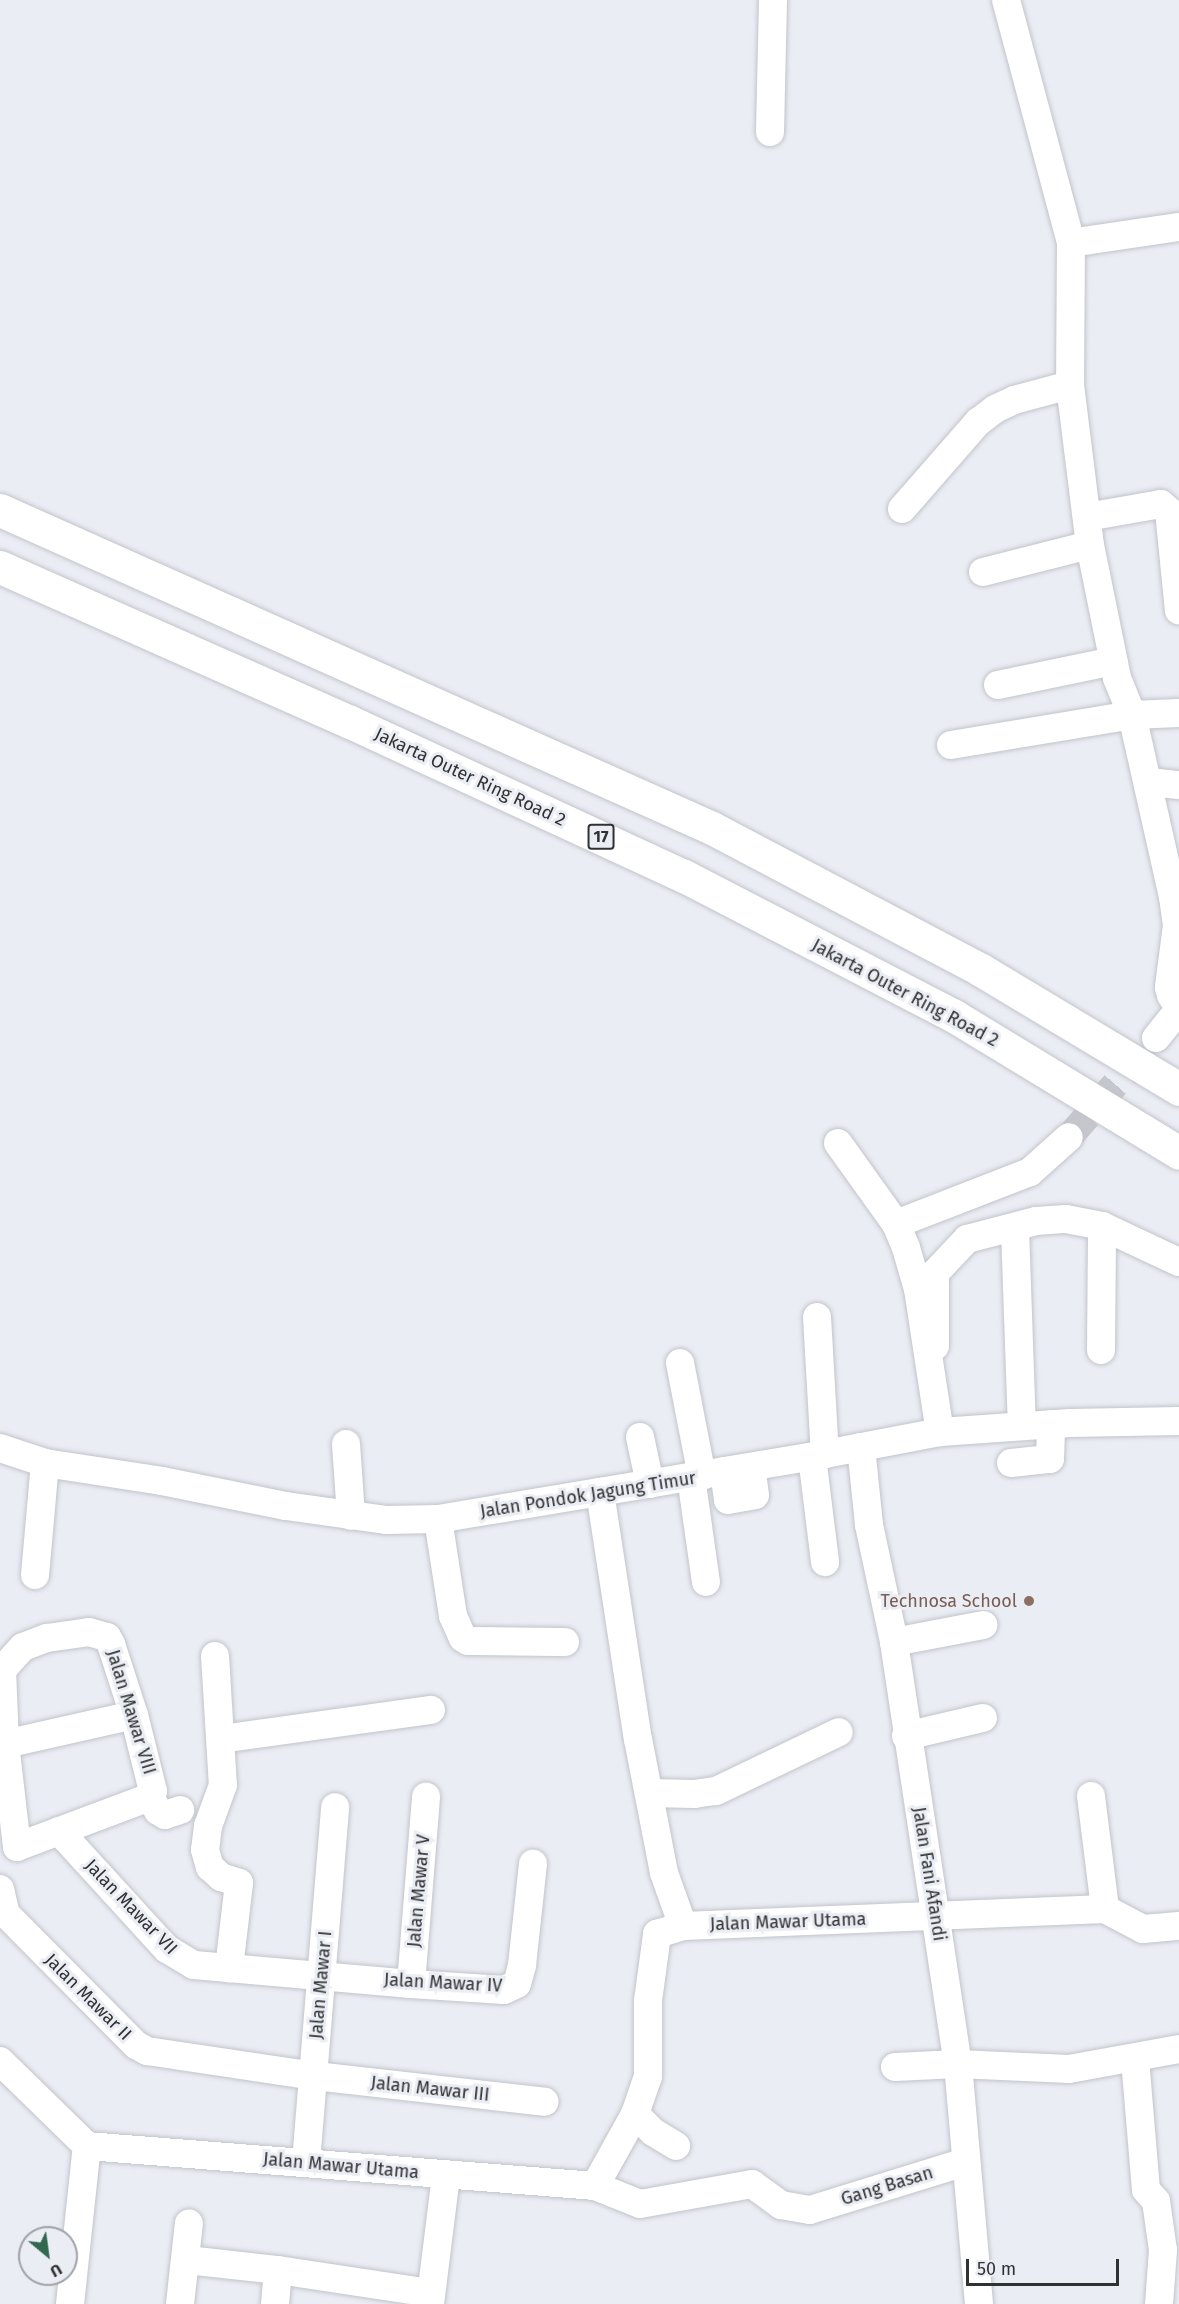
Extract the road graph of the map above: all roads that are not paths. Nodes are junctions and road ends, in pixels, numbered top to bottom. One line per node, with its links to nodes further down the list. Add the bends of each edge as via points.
1 (773, 0): 3 (street)
2 (1019, 0): 5 (street)
3 (770, 132)
4 (1179, 227): 5 (street)
5 (1071, 243): 6 (street)
6 (1070, 385): 7 (street, via 995,409 978,422); 9 (street)
7 (902, 509)
8 (0, 510): 23 (highway, via 712,828 981,970)
9 (1087, 517): 10 (street); 13 (street, via 1161,504 1169,511)
10 (1090, 545): 12 (street); 14 (street)
11 (0, 567): 26 (highway, Jakarta Outer Ring Road 2 / 17, via 684,876 954,1016)
12 (983, 572)
13 (1179, 611)
14 (1114, 661): 15 (street); 17 (street)
15 (998, 685)
16 (1179, 713): 17 (street)
17 (1132, 716): 18 (street); 19 (street)
18 (951, 745)
19 (1149, 782): 20 (street); 21 (street, via 1176,915 1169,987)
20 (1179, 784)
21 (1179, 1009): 22 (street)
22 (1156, 1038)
23 (1179, 1089)
24 (1069, 1137): 27 (street, via 1030,1173)
25 (838, 1143): 27 (street)
26 (1179, 1153)
27 (896, 1224): 38 (street, via 918,1289)
28 (1102, 1226): 29 (street, via 1066,1220 1036,1221); 30 (street); 33 (street)
29 (1015, 1229): 32 (street, via 967,1239 935,1273); 37 (street)
30 (1179, 1262)
31 (817, 1317): 43 (street)
32 (935, 1346)
33 (1101, 1350)
34 (680, 1364): 46 (street)
35 (1179, 1421): 36 (street, Jalan Pondok Jagung Timur)
36 (1051, 1424): 37 (street, Jalan Pondok Jagung Timur); 45 (street, via 1050,1459)
37 (1022, 1425): 38 (street, Jalan Pondok Jagung Timur)
38 (940, 1432): 41 (street, Jalan Pondok Jagung Timur)
39 (640, 1437): 47 (street)
40 (346, 1444): 49 (street)
41 (861, 1447): 43 (street, Jalan Pondok Jagung Timur); 56 (street, Jalan Fani Afandi, via 869,1525)
42 (0, 1448): 44 (street, Jalan Pondok Jagung Timur)
43 (818, 1455): 46 (street, Jalan Pondok Jagung Timur); 51 (street)
44 (45, 1463): 49 (street, Jalan Pondok Jagung Timur); 52 (street)
45 (1011, 1463)
46 (717, 1473): 47 (street, Jalan Pondok Jagung Timur); 53 (street)
47 (650, 1484): 48 (street, Jalan Pondok Jagung Timur)
48 (600, 1492): 50 (street, Jalan Pondok Jagung Timur); 65 (street, via 623,1652)
49 (351, 1516): 50 (street, Jalan Pondok Jagung Timur)
50 (438, 1520): 55 (street, via 453,1616 463,1638)
51 (825, 1562)
52 (35, 1575)
53 (706, 1582)
54 (983, 1625): 56 (street)
55 (565, 1642)
56 (894, 1642): 62 (street, Jalan Fani Afandi)
57 (215, 1656): 63 (street)
58 (431, 1710): 63 (street)
59 (134, 1716): 64 (street); 64 (street, Jalan Mawar VIII, via 107,1637 89,1632 47,1638 23,1647 2,1670); 67 (street, Jalan Mawar VIII, via 153,1785)
60 (983, 1718): 62 (street)
61 (839, 1732): 65 (street, via 716,1791)
62 (906, 1736): 76 (street, Jalan Fani Afandi)
63 (221, 1740): 79 (street, via 223,1785 208,1826 205,1850 210,1867 221,1877 239,1883)
64 (5, 1744): 72 (street, Jalan Mawar VIII)
65 (649, 1793): 77 (street, via 664,1873)
66 (1091, 1796): 75 (street)
67 (150, 1797): 70 (street, via 165,1815); 71 (street, Jalan Mawar VIII)
68 (426, 1797): 81 (street, Jalan Mawar V)
69 (334, 1807): 80 (street, Jalan Mawar I)
70 (180, 1810)
71 (59, 1831): 72 (street, Jalan Mawar VIII); 79 (street, Jalan Mawar VII, via 167,1948 194,1965)
72 (17, 1847): 74 (street, Jalan Mawar II, via 3,1870)
73 (533, 1864): 81 (street, Jalan Mawar IV, via 517,1984 504,1990)
74 (0, 1887): 87 (street, Jalan Mawar II, via 6,1914 136,2045 156,2054)
75 (1105, 1909): 76 (street, Jalan Mawar Utama); 78 (street, via 1143,1929)
76 (936, 1916): 77 (street, Jalan Mawar Utama); 85 (street, Jalan Fani Afandi)
77 (683, 1926): 89 (street, Jalan Mawar Utama, via 657,1934 653,1947 648,2077)
78 (1179, 1926)
79 (229, 1968): 80 (street, Jalan Mawar VII)
80 (320, 1974): 81 (street, Jalan Mawar IV); 87 (street, Jalan Mawar I)
81 (411, 1984)
82 (1179, 2049): 83 (street)
83 (1135, 2059): 85 (street, via 1070,2069); 105 (street, via 1146,2190 1156,2201 1163,2250)
84 (0, 2061): 90 (street)
85 (958, 2064): 86 (street); 93 (street, Jalan Fani Afandi)
86 (895, 2067)
87 (315, 2076): 88 (street, Jalan Mawar III); 92 (street, Jalan Mawar I)
88 (545, 2102)
89 (635, 2114): 91 (street, via 653,2132); 95 (street, Jalan Mawar Utama)
90 (87, 2146): 92 (street, Jalan Mawar Utama); 101 (street)
91 (676, 2146)
92 (306, 2162): 94 (street, Jalan Mawar Utama)
93 (965, 2162): 96 (street, Gang Basan); 104 (street, Jalan Fani Afandi)
94 (446, 2175): 95 (street, Jalan Mawar Utama); 100 (street)
95 (595, 2186): 96 (street, Jalan Mawar Utama, via 640,2204 752,2184 781,2205)
96 (810, 2210)
97 (189, 2223): 98 (street)
98 (187, 2260): 99 (street); 102 (street)
99 (278, 2270): 100 (street); 103 (street)
100 (430, 2298)
101 (70, 2304)
102 (180, 2304)
103 (275, 2304)
104 (979, 2304)
105 (1159, 2304)

